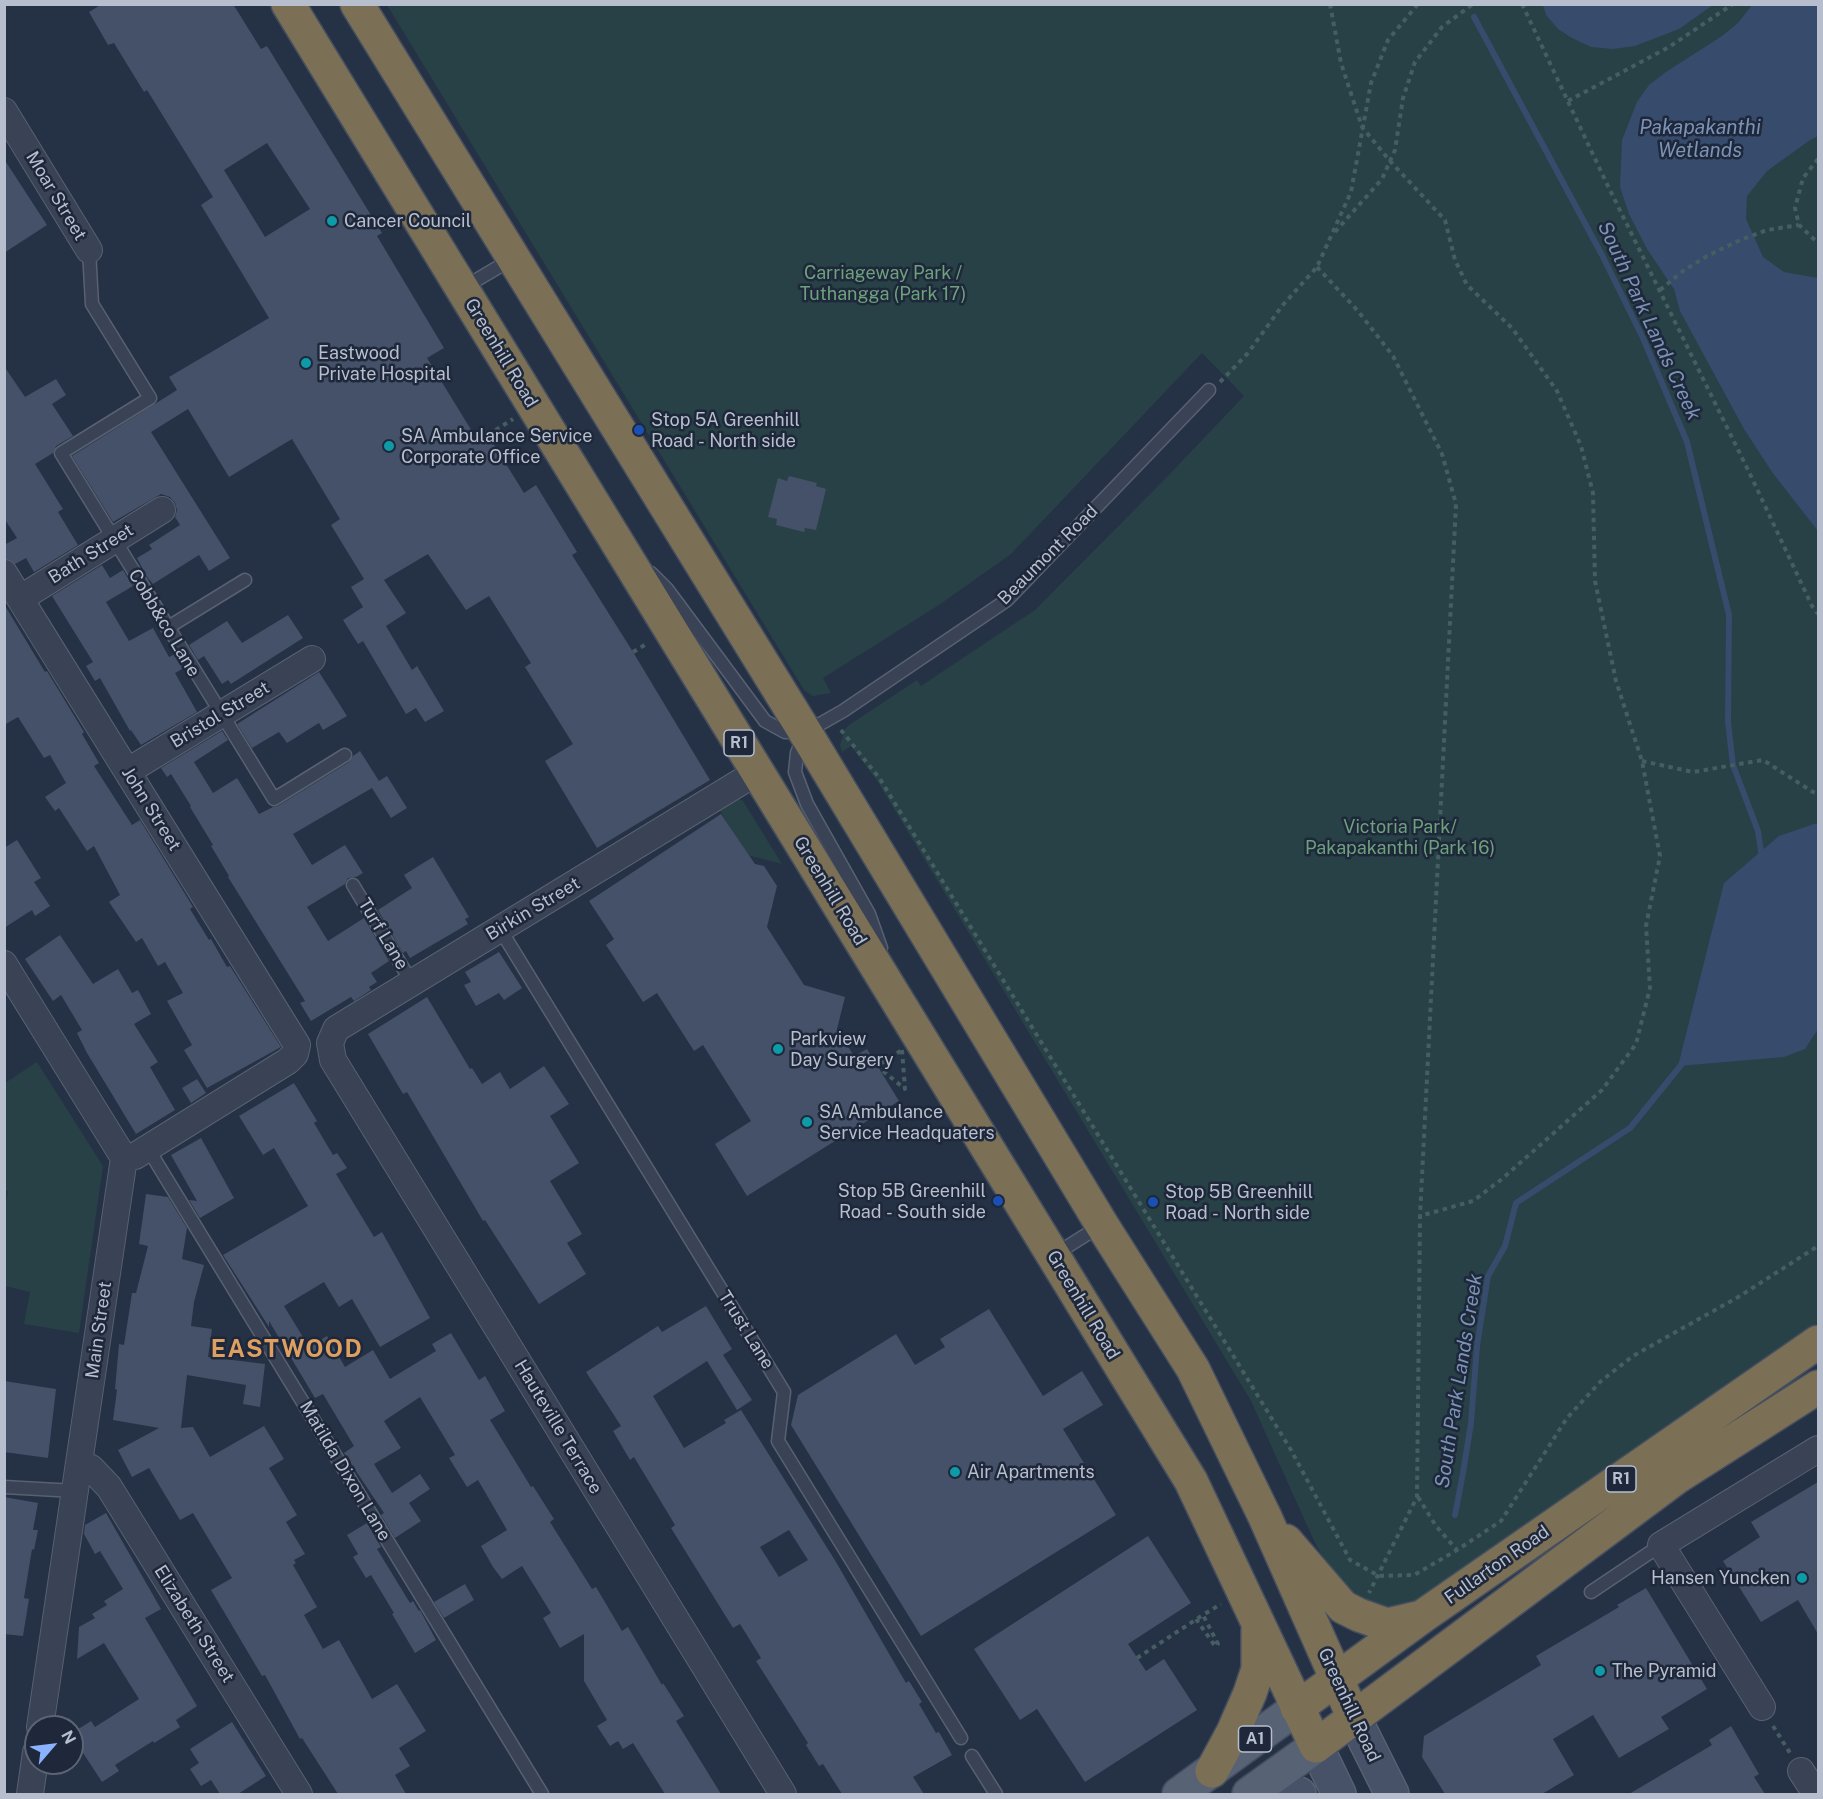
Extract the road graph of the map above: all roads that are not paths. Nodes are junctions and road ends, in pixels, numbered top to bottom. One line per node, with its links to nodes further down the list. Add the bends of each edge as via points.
1 (288, 4): 6 (highway, Greenhill Road / R1)
2 (357, 4): 5 (highway, Greenhill Road / R1)
3 (4, 111): 4 (street, Moar Street)
4 (89, 250): 10 (lane, Cobb&co Lane, via 92,304 150,398 60,453)
5 (513, 258): 6 (lane); 17 (highway, Greenhill Road / R1)
6 (462, 289): 9 (highway, Greenhill Road / R1)
7 (1209, 390): 17 (lane, Beaumont Road, via 1007,600)
8 (162, 510): 10 (street, Bath Street)
9 (608, 528): 17 (lane, via 667,589 765,721 784,732); 20 (highway, Greenhill Road / R1)
10 (114, 540): 13 (street, Bath Street); 14 (lane, Cobb&co Lane)
11 (4, 573): 13 (street, John Street)
12 (244, 580): 14 (lane)
13 (21, 598): 19 (street, John Street)
14 (167, 628): 16 (lane, Cobb&co Lane)
15 (312, 659): 16 (street, Bristol Street)
16 (221, 715): 18 (lane, Cobb&co Lane, via 274,799); 19 (street, Bristol Street)
17 (818, 725): 25 (lane, via 797,753 795,772 807,804 869,914); 29 (highway, Greenhill Road / R1)
18 (345, 755)
19 (128, 771): 27 (street, John Street, via 297,1045 288,1061)
20 (757, 772): 22 (street, Birkin Street); 25 (highway, Greenhill Road / R1)
21 (353, 885): 24 (lane, Turf Lane)
22 (500, 929): 24 (street, Birkin Street); 47 (lane, Trust Lane, via 784,1392 778,1441)
23 (4, 964): 28 (street)
24 (412, 983): 26 (street, Birkin Street, via 336,1029 330,1044)
25 (903, 1012): 30 (highway, Greenhill Road / R1)
26 (333, 1060): 57 (street, Hauteville Terrace)
27 (147, 1147): 28 (street); 56 (lane, Matilda Dixon Lane)
28 (124, 1158): 34 (street, Main Street)
29 (1102, 1225): 30 (lane); 37 (highway, Greenhill Road / R1, via 1193,1369)
30 (1053, 1256): 41 (highway, Greenhill Road / R1, via 1191,1481)
31 (1818, 1342): 40 (highway, Fullarton Road / R1)
32 (1818, 1387): 46 (highway, Fullarton Road / R1, via 1677,1477)
33 (1818, 1449): 38 (street)
34 (79, 1463): 36 (street, Main Street); 55 (street, Elizabeth Street, via 91,1468 109,1487)
35 (4, 1486): 36 (lane)
36 (75, 1491): 45 (street, Main Street)
37 (1266, 1517): 40 (highway, R1, via 1343,1607 1387,1625); 42 (highway, Greenhill Road)
38 (1661, 1545): 39 (lane); 43 (street)
39 (1591, 1592)
40 (1423, 1616): 42 (highway, Fullarton Road / R1)
41 (1258, 1627): 44 (highway, Greenhill Road / R1); 50 (highway, via 1258,1669 1233,1732)
42 (1337, 1679): 44 (highway, Fullarton Road / A1); 46 (highway, Greenhill Road)
43 (1762, 1707)
44 (1298, 1708): 48 (highway, Greenhill Road / R1); 50 (main road, Fullarton Road / A1)
45 (42, 1715)
46 (1354, 1718): 48 (highway, Fullarton Road / R1); 62 (main road, Greenhill Road)
47 (961, 1738)
48 (1316, 1746): 53 (main road, Fullarton Road / A1); 61 (main road, Greenhill Road)
49 (972, 1756): 58 (lane)
50 (1212, 1771): 59 (main road, Fullarton Road / A1)
51 (1801, 1771): 63 (street)
52 (33, 1775): 54 (street)
53 (1254, 1791): 60 (main road)
54 (30, 1794)
55 (298, 1794)
56 (543, 1794)
57 (783, 1794)
58 (996, 1794)
59 (1179, 1794)
60 (1299, 1794)
61 (1339, 1794)
62 (1392, 1794)
63 (1816, 1794)

